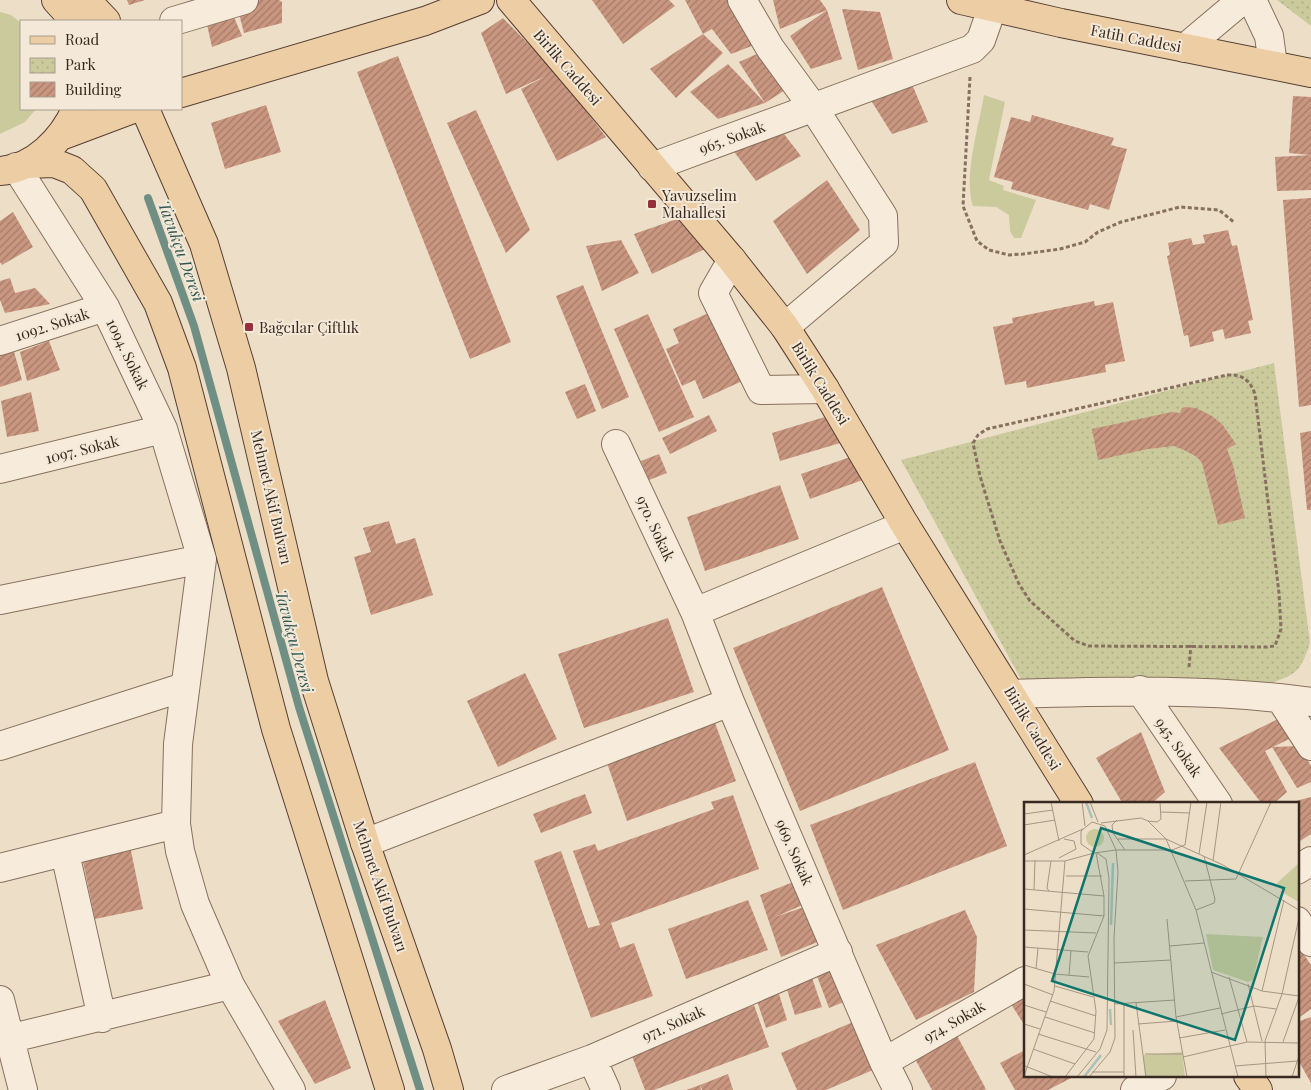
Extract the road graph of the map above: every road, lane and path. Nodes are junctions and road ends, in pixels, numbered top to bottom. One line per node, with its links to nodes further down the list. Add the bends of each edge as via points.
1 (244, 0): 12 (street)
2 (480, 0): 10 (main road)
3 (511, 0): 23 (main road, Birlik Caddesi)
4 (742, 0): 18 (street, via 770,48)
5 (961, 0): 8 (main road, Fatih Caddesi)
6 (1242, 0): 13 (street)
7 (1252, 0): 15 (street, via 1269,36)
8 (994, 3): 13 (main road, Fatih Caddesi, via 1061,23); 14 (street, via 981,40)
9 (70, 10): 11 (main road)
10 (432, 10): 17 (main road)
11 (103, 20)
12 (177, 20)
13 (1185, 48): 15 (main road, Fatih Caddesi)
14 (972, 49): 18 (street, 965. Sokak); 25 (path, via 963,206 977,241 989,250 1023,254 1060,249 1085,242 1121,222 1180,207 1219,210)
15 (1273, 65): 16 (main road, Fatih Caddesi)
16 (1311, 72)
17 (188, 89)
18 (813, 107): 23 (street, 965. Sokak); 28 (street, via 883,216 884,243)
19 (75, 110): 22 (main road)
20 (130, 110): 22 (main road)
21 (144, 110): 50 (main road, Mehmet Akif Bulvarı, via 204,244 241,368 314,681)
22 (61, 136): 24 (main road, via 45,152)
23 (652, 166): 26 (main road, Birlik Caddesi)
24 (9, 170): 27 (street, 1094. Sokak); 70 (main road, via 54,163 72,170 94,188 158,304 184,377 276,729)
25 (1235, 223)
26 (732, 260): 28 (main road, Birlik Caddesi); 30 (street, via 714,293 761,390)
27 (105, 307): 29 (street, 1092. Sokak); 31 (street, 1094. Sokak)
28 (786, 327): 30 (main road, Birlik Caddesi)
29 (0, 341)
30 (825, 389): 34 (main road, Birlik Caddesi)
31 (163, 429): 33 (street, 1097. Sokak); 35 (street, 1094. Sokak)
32 (616, 444): 37 (street, 970. Sokak)
33 (0, 469)
34 (905, 524): 37 (street); 41 (main road, Birlik Caddesi)
35 (202, 559): 36 (street); 39 (street)
36 (0, 600)
37 (695, 612): 43 (street, 969. Sokak)
38 (1089, 646): 38 (path, via 1068,635 1030,601 1019,584 1000,541 973,443 982,431 994,427 1227,375 1238,375 1248,380 1255,394 1279,594 1281,629 1278,642 1268,647)
39 (184, 688): 45 (street); 49 (street, via 178,744)
40 (1140, 690): 41 (street); 42 (street); 48 (street, 945. Sokak)
41 (1012, 694): 47 (main road, Birlik Caddesi)
42 (1280, 698): 44 (street); 46 (street)
43 (730, 702): 50 (street); 57 (street, 969. Sokak)
44 (1311, 702)
45 (0, 746)
46 (1311, 746)
47 (1078, 802)
48 (1217, 802)
49 (176, 824): 51 (street); 59 (street, via 180,852 195,904)
50 (365, 843): 71 (main road, Mehmet Akif Bulvarı)
51 (65, 853): 53 (street); 61 (street)
52 (1311, 861): 54 (street)
53 (0, 868)
54 (1298, 869)
55 (1298, 922): 56 (street)
56 (1311, 942)
57 (838, 952): 63 (street, 971. Sokak); 66 (street, 969. Sokak)
58 (1024, 981): 66 (street, 974. Sokak)
59 (230, 985): 61 (street); 69 (street)
60 (0, 1000): 62 (street)
61 (102, 1018): 62 (street)
62 (4, 1041): 68 (street)
63 (592, 1059): 67 (street, 971. Sokak); 72 (street)
64 (1158, 1078): 73 (street)
65 (1249, 1078): 74 (main road)
66 (890, 1081)
67 (513, 1089)
68 (23, 1090)
69 (291, 1090)
70 (390, 1090)
71 (449, 1090)
72 (606, 1090)
73 (1135, 1090)
74 (1258, 1090)

